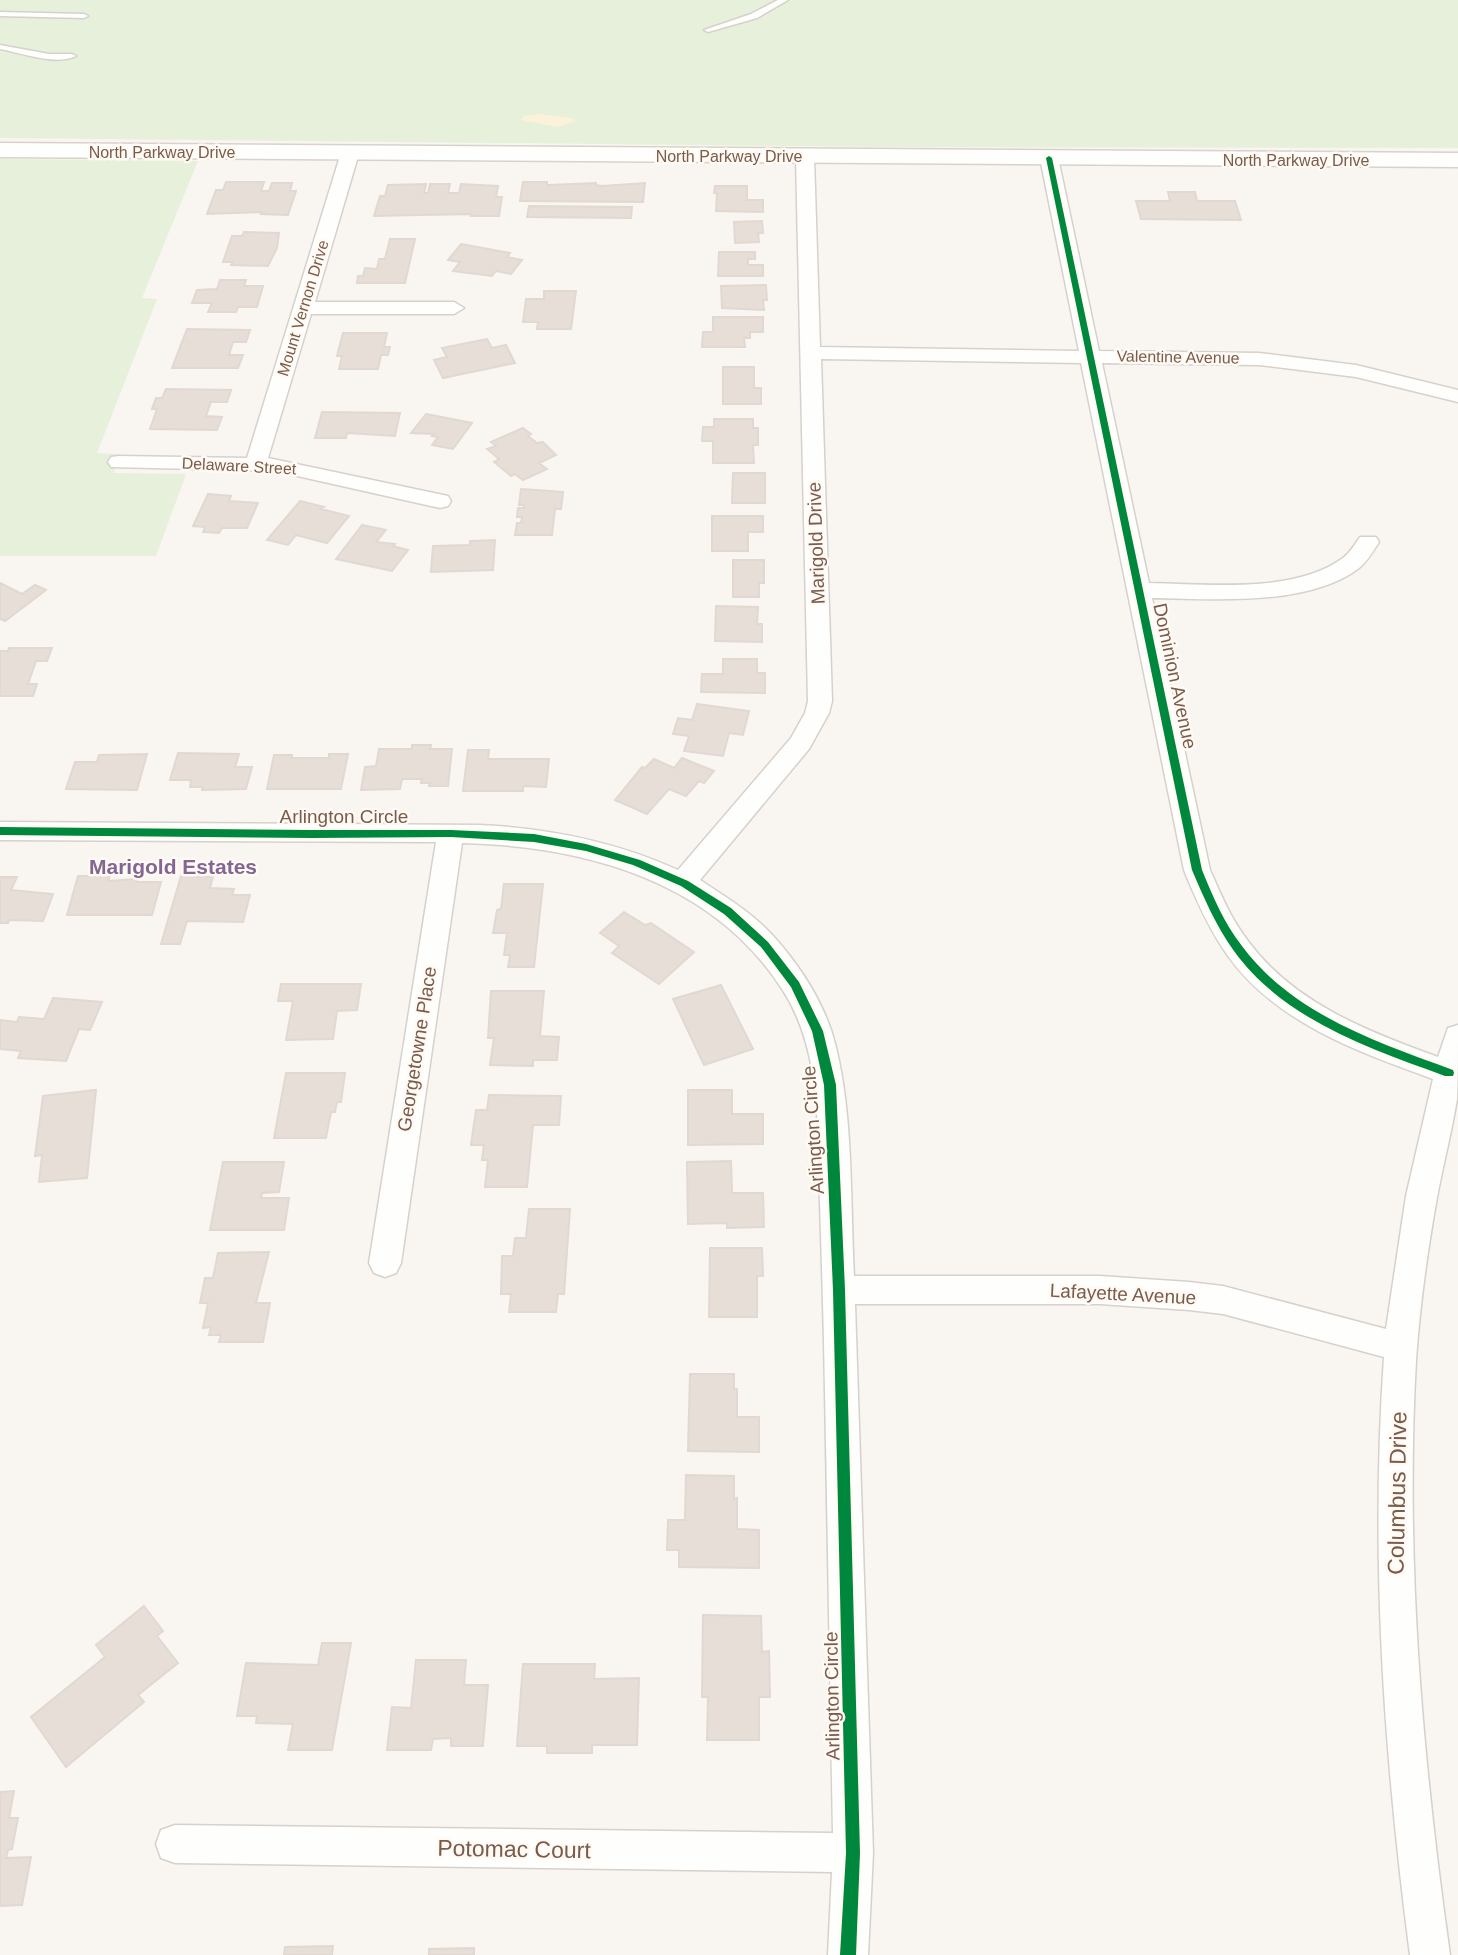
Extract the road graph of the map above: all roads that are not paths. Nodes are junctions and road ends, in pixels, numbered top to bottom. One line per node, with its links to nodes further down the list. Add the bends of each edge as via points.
1 (784, 0): 4 (lane, via 754,16)
2 (0, 14): 3 (lane)
3 (84, 16)
4 (708, 30)
5 (0, 47): 6 (lane)
6 (72, 56)
7 (0, 150): 8 (main road, North Parkway Drive)
8 (350, 153): 9 (main road, North Parkway Drive); 12 (street, Mount Vernon Drive)
9 (805, 157): 10 (main road, North Parkway Drive); 14 (street, Marigold Drive)
10 (1049, 159): 11 (main road, North Parkway Drive); 15 (street, Dominion Avenue)
11 (1458, 160)
12 (303, 308): 13 (street); 18 (street, Mount Vernon Drive)
13 (454, 309)
14 (811, 353): 15 (street, Valentine Avenue); 24 (street, Marigold Drive, via 817,713 800,743)
15 (1090, 356): 16 (street, Valentine Avenue, via 1306,363); 21 (street, Dominion Avenue)
16 (1458, 396)
17 (119, 462): 18 (street, Delaware Street)
18 (256, 464): 19 (street, Delaware Street, via 303,469)
19 (440, 501)
20 (1368, 541): 21 (street, via 1353,563 1309,581 1246,590)
21 (1139, 590): 26 (street, Dominion Avenue, via 1197,870 1220,925 1252,967 1294,1003 1349,1035)
22 (0, 831): 23 (street, Arlington Circle)
23 (450, 835): 24 (street, Arlington Circle, via 576,845 634,860); 27 (street, Georgetowne Place)
24 (683, 881): 28 (street, Arlington Circle, via 764,943 795,982 818,1030 830,1085)
25 (1458, 1035): 26 (street, Columbus Drive)
26 (1449, 1073): 29 (street, Columbus Drive, via 1420,1199)
27 (385, 1263)
28 (839, 1290): 29 (street, Lafayette Avenue, via 1100,1290 1189,1296 1223,1300); 31 (street, Arlington Circle)
29 (1401, 1347): 33 (street, Columbus Drive, via 1394,1519 1398,1639 1409,1783)
30 (175, 1844): 31 (street, Potomac Court)
31 (853, 1853): 32 (street, Arlington Circle)
32 (848, 1955)
33 (1430, 1955)

